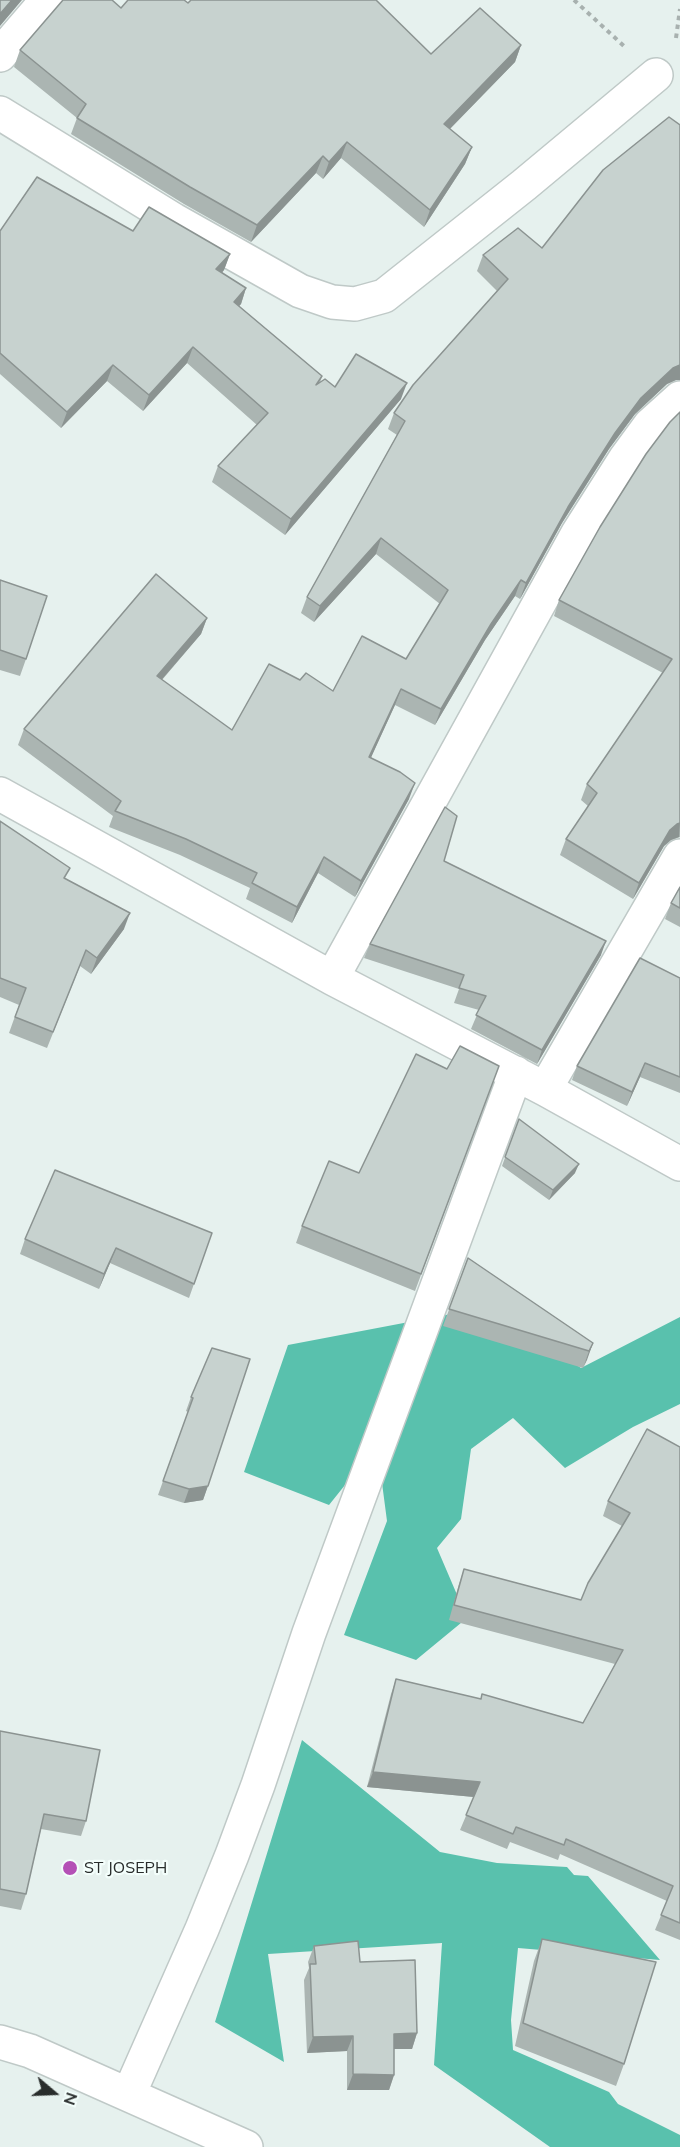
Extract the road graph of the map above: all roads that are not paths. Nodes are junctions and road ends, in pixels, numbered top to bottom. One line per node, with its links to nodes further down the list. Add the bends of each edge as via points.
1 (47, 0): 2 (street)
2 (0, 55)
3 (656, 75): 4 (street, via 384,296 355,304 332,302 300,291 174,220)
4 (0, 113)
5 (680, 398): 8 (street, via 631,450 578,533)
6 (0, 794): 8 (street)
7 (680, 856): 10 (street)
8 (332, 978): 9 (street)
9 (516, 1073): 10 (street); 13 (street, via 309,1633 232,1855)
10 (545, 1089): 11 (street)
11 (680, 1164)
12 (0, 2042): 13 (street)
13 (129, 2094): 14 (street)
14 (246, 2147)

